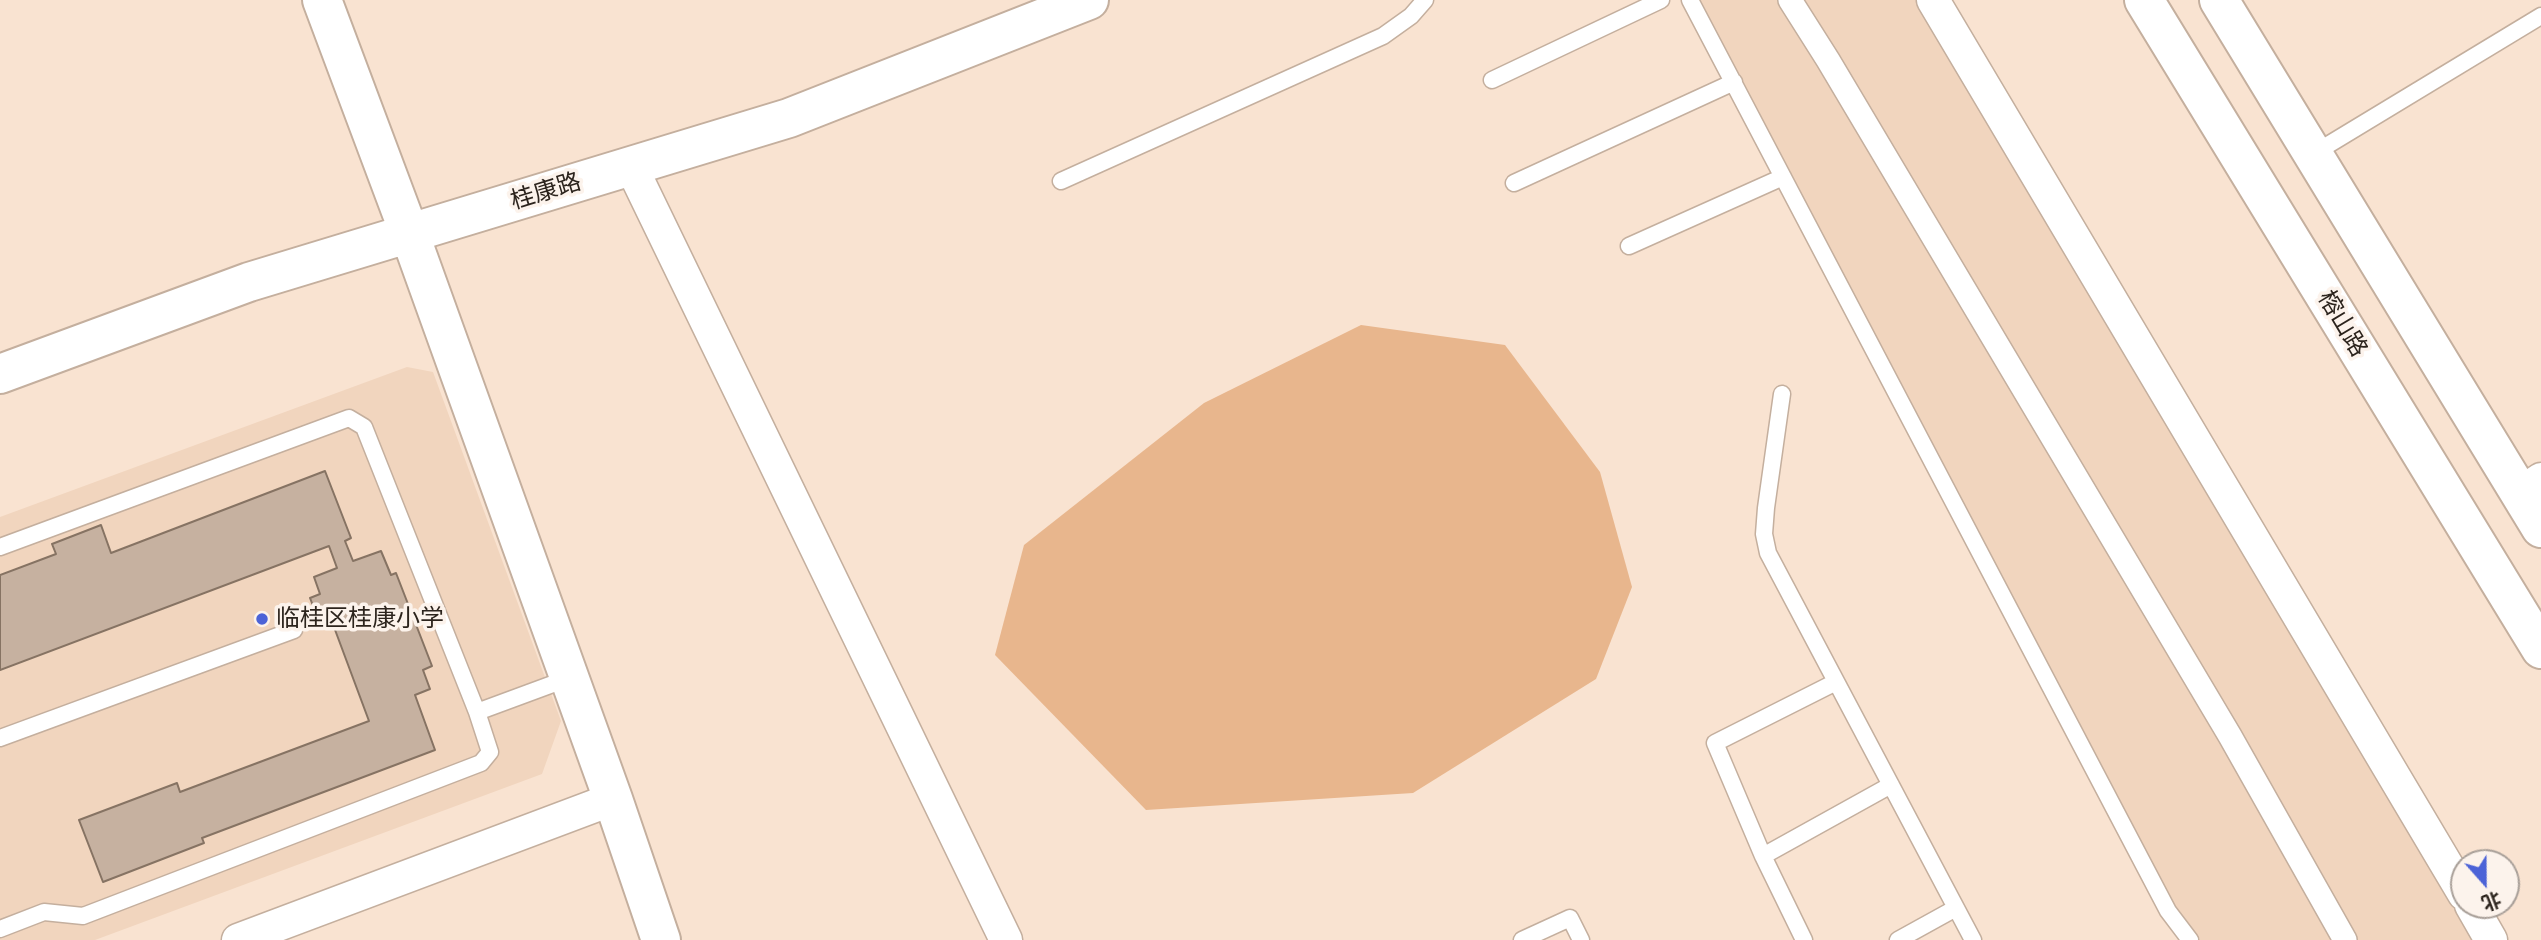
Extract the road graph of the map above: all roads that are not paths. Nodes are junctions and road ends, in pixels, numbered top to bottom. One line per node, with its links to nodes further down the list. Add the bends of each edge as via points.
1 (323, 0): 18 (street)
2 (1089, 0): 14 (street, 桂康路, via 789,118)
3 (1425, 0): 16 (lane, via 1383,36)
4 (1661, 0): 11 (lane)
5 (1690, 0): 12 (lane)
6 (1790, 0): 47 (street, via 2223,724)
7 (1933, 0): 34 (street)
8 (2144, 0): 26 (street, 榕山路)
9 (2218, 0): 13 (street)
10 (2541, 16): 13 (lane)
11 (1492, 80)
12 (1734, 82): 15 (lane); 17 (lane)
13 (2313, 154): 22 (street)
14 (631, 166): 18 (street, 桂康路); 40 (street)
15 (1783, 177): 19 (lane); 46 (lane, via 2168,911)
16 (1061, 180)
17 (1514, 183)
18 (410, 235): 20 (street, 桂康路, via 249,282); 27 (street)
19 (1629, 246)
20 (0, 374)
21 (1782, 394): 28 (lane, via 1764,534 1768,553)
22 (2530, 486): 23 (street)
23 (2541, 528)
24 (0, 547): 29 (lane, via 349,418 364,427)
25 (294, 629): 30 (lane)
26 (2541, 649)
27 (569, 678): 29 (lane); 32 (street)
28 (1836, 682): 31 (lane); 33 (lane, via 1715,743)
29 (477, 712): 37 (lane, via 490,752 481,763 83,916 44,912)
30 (0, 738)
31 (1891, 785): 33 (lane); 35 (lane)
32 (613, 799): 38 (street); 39 (street)
33 (1763, 856): 43 (lane)
34 (2450, 870)
35 (1956, 908): 44 (lane); 45 (lane)
36 (2478, 919): 48 (street)
37 (0, 929)
38 (238, 940)
39 (661, 940)
40 (1006, 940)
41 (1522, 940): 42 (lane, via 1570,918)
42 (1581, 940)
43 (1804, 940)
44 (1898, 940)
45 (1973, 940)
46 (2190, 940)
47 (2345, 940)
48 (2491, 940)

